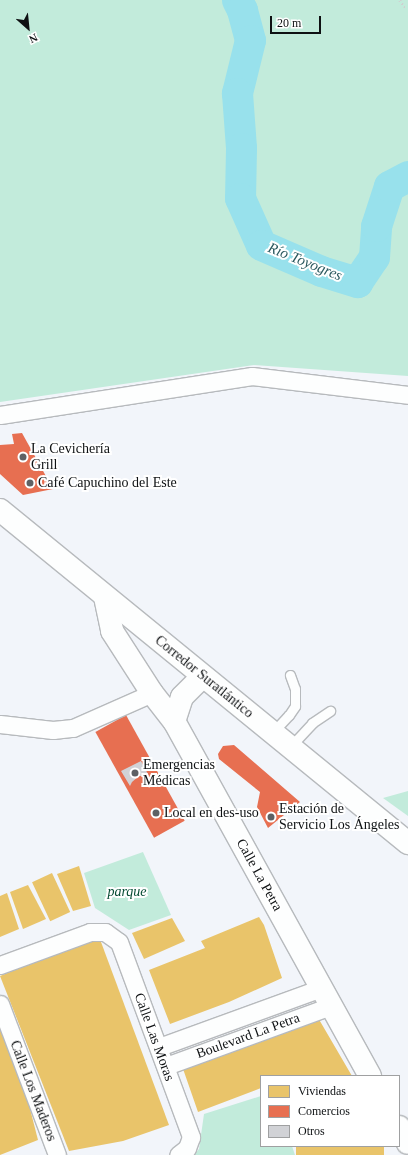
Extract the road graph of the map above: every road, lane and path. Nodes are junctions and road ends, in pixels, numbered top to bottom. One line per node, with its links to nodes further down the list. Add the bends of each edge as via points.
1 (400, 0): 2 (path, via 404,7)
2 (408, 7)
3 (408, 395): 4 (street, via 252,376)
4 (0, 415)
5 (0, 510): 6 (main road, Corredor Suratlántico)
6 (105, 597): 8 (main road, Corredor Suratlántico); 9 (main road, Calle La Petra, via 112,631)
7 (290, 675): 13 (lane, via 295,689 295,706)
8 (202, 677): 11 (main road, via 182,697); 13 (main road, Corredor Suratlántico)
9 (152, 693): 11 (main road, Calle La Petra); 12 (street, via 74,728 54,730)
10 (330, 711): 14 (lane, via 312,723)
11 (174, 721): 17 (main road, Calle La Petra)
12 (0, 724)
13 (273, 732): 14 (main road, Corredor Suratlántico)
14 (290, 747): 15 (main road, Corredor Suratlántico)
15 (408, 843)
16 (0, 965): 19 (street, Calle Las Moras, via 90,932 105,932 119,942)
17 (326, 997): 19 (street, Boulevard La Petra); 20 (street, Boulevard La Petra); 21 (main road, Calle La Petra)
18 (0, 1004): 25 (street, Calle Los Maderos)
19 (159, 1047): 20 (street, Calle Las Moras)
20 (166, 1066): 24 (street, Calle Las Moras, via 191,1137)
21 (369, 1075)
22 (400, 1129): 23 (main road)
23 (408, 1143)
24 (183, 1152)
25 (57, 1155)

